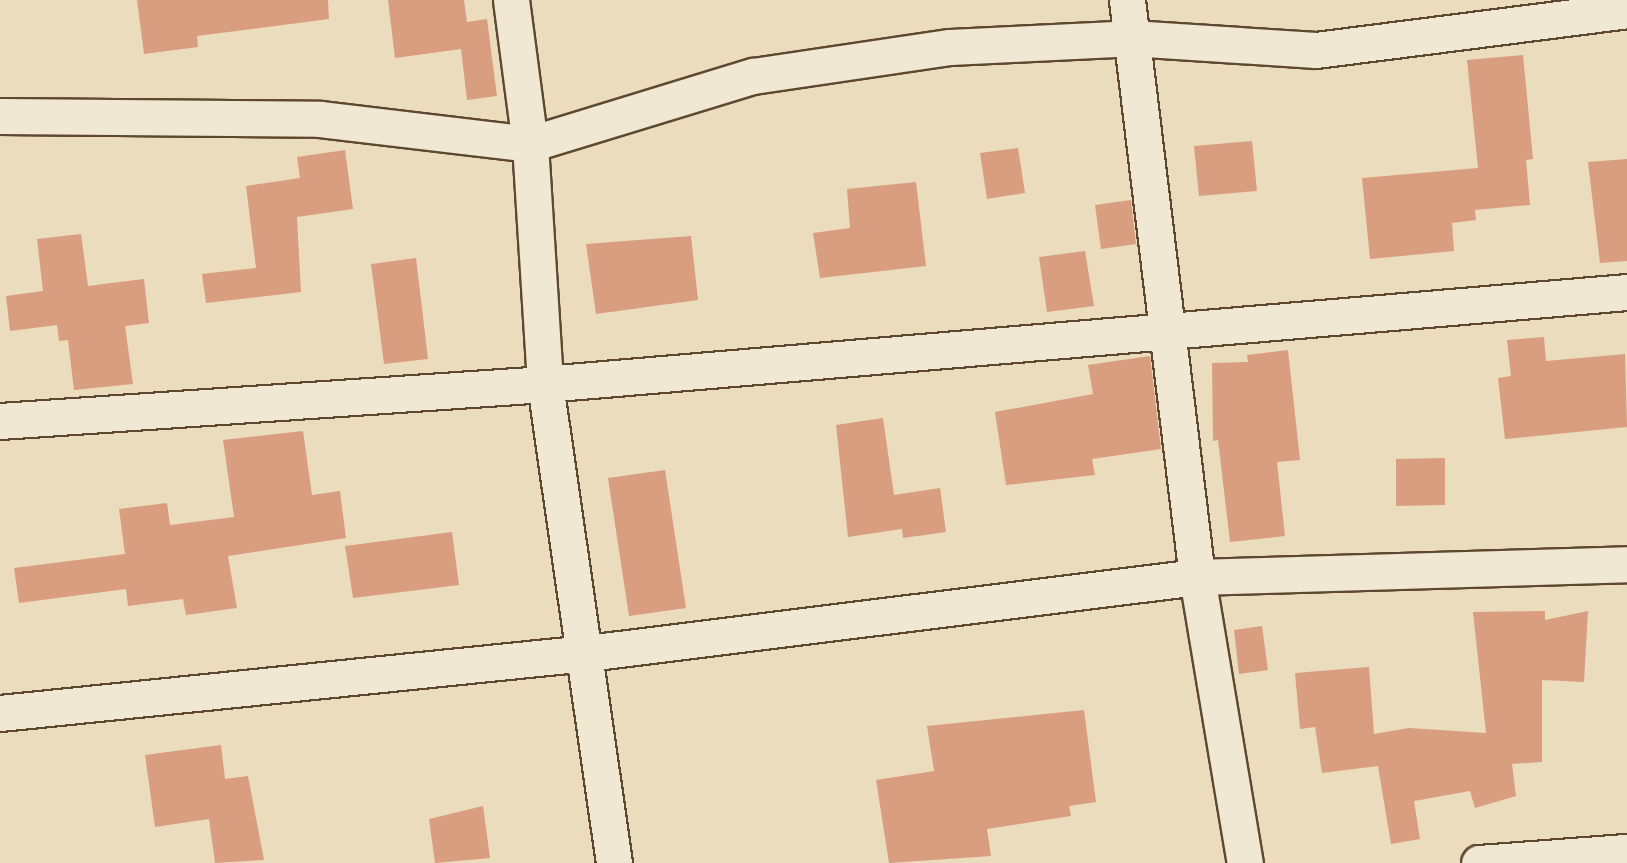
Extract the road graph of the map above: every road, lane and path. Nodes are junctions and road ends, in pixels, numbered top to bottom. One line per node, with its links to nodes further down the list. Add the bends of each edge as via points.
1 (511, 0): 6 (street)
2 (1127, 0): 4 (street)
3 (1627, 10): 4 (street, via 1316,50)
4 (1131, 38): 6 (street, via 950,47 753,76); 8 (street)
5 (0, 116): 6 (street, via 320,119)
6 (530, 144): 9 (street)
7 (1627, 292): 8 (street)
8 (1170, 328): 9 (street); 12 (street)
9 (545, 384): 10 (street); 13 (street)
10 (0, 421)
11 (1627, 564): 12 (street)
12 (1197, 577): 13 (street); 17 (street)
13 (587, 653): 14 (street); 16 (street)
14 (0, 713)
15 (1627, 852): 18 (street)
16 (614, 863)
17 (1245, 863)
18 (1479, 863)

